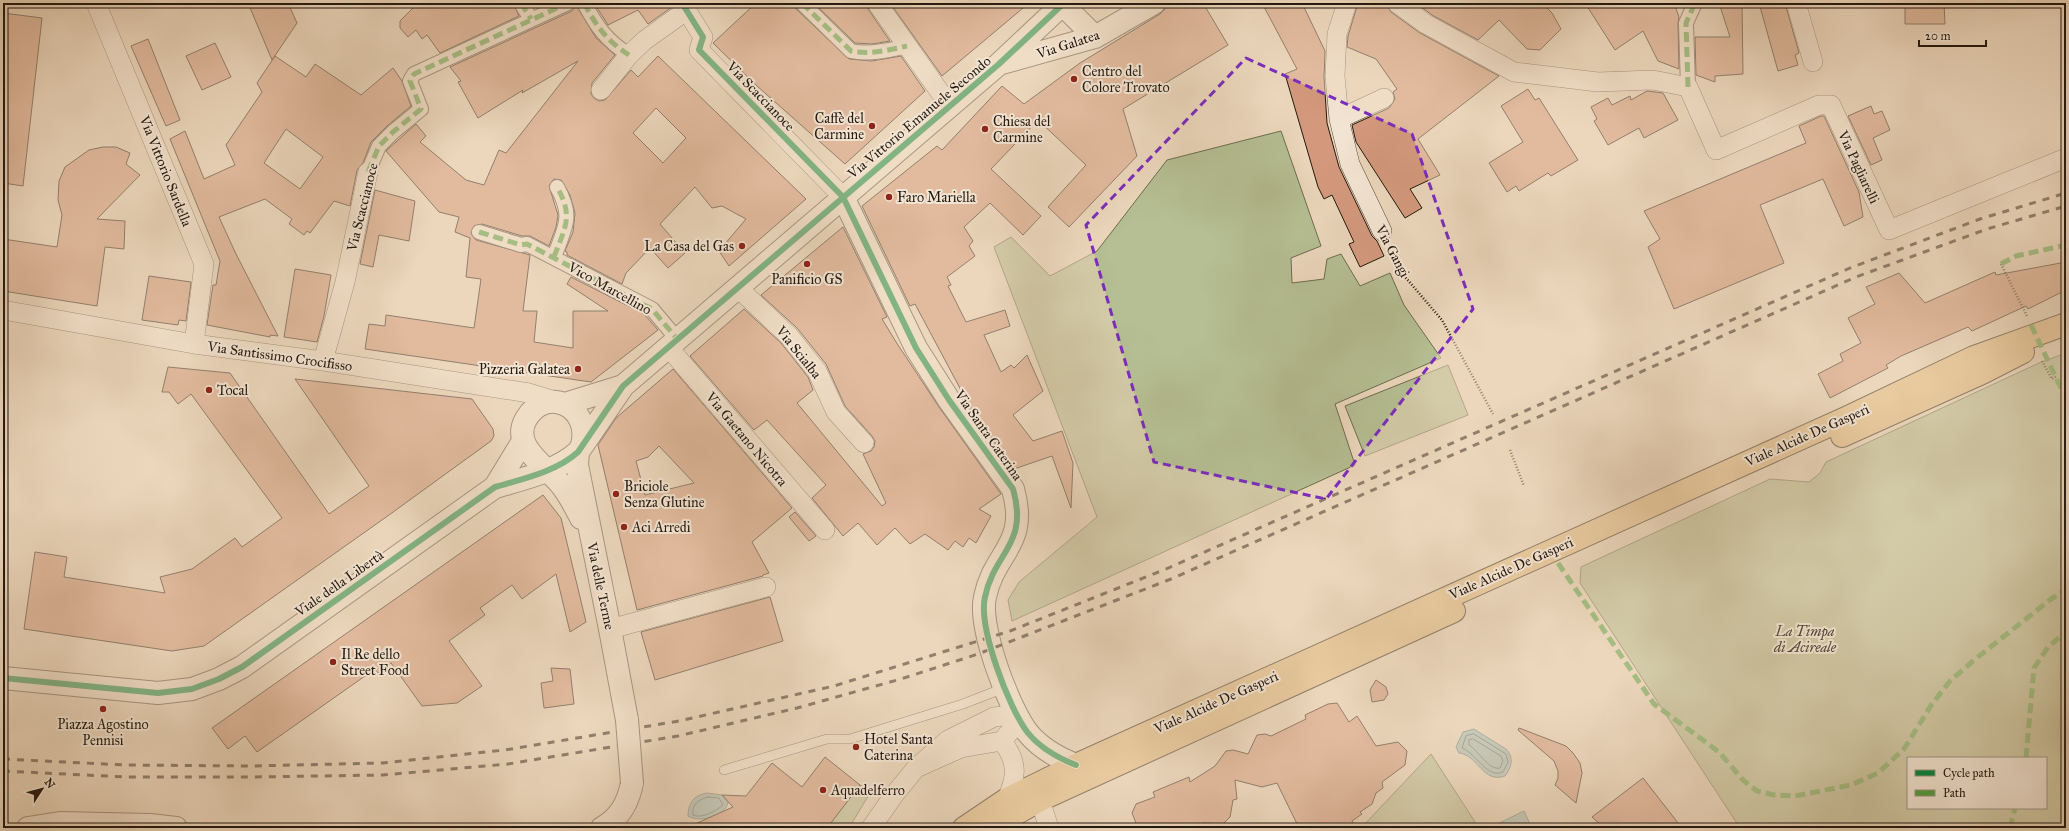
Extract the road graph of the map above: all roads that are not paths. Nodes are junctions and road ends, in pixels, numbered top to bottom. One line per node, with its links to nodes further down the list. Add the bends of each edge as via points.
1 (96, 3): 36 (street, Via Vittorio Sardella, via 204,264)
2 (521, 3): 14 (street)
3 (568, 3): 14 (street, Via Scaccianoce)
4 (584, 3): 17 (street, via 598,28)
5 (802, 3): 16 (street, via 851,51 888,51)
6 (877, 3): 16 (street)
7 (1154, 3): 15 (street, Via Galatea)
8 (1347, 3): 24 (street, Via Gangi, via 1337,34 1335,76)
9 (1397, 3): 20 (street, via 1426,24 1514,72 1598,82 1653,80)
10 (1695, 3): 20 (street, via 1686,23)
11 (1796, 3): 18 (street)
12 (1063, 4): 15 (street); 19 (street, Via Vittorio Emanuele Secondo)
13 (685, 6): 17 (street, Via Scaccianoce); 28 (street, Via Scaccianoce, via 704,37 699,50)
14 (531, 19): 26 (street, Via Scaccianoce, via 414,74 410,80 421,109 379,146)
15 (1095, 38): 19 (street, Via Galatea)
16 (907, 46): 23 (street)
17 (629, 55): 21 (street, Via Scaccianoce)
18 (1813, 62)
19 (999, 64): 23 (street, Via Vittorio Emanuele Secondo)
20 (1688, 87): 25 (street, Via Pagliarelli, via 1716,150 1819,105 1831,105 1889,230)
21 (601, 90)
22 (1384, 98): 24 (street)
23 (949, 105): 28 (street, Via Vittorio Emanuele Secondo)
24 (1339, 119): 29 (street, Via Gangi, via 1350,164)
25 (2066, 158)
26 (368, 172): 38 (street, Via Scaccianoce, via 345,282)
27 (557, 187): 31 (street, Vico Marcellino, via 565,201 567,223)
28 (843, 197): 32 (street, Via Vittorio Emanuele Secondo); 49 (street, Via Santa Caterina, via 916,348 949,400 1013,490 1018,505 1017,529 987,590 983,615)
29 (1382, 231)
30 (479, 232): 31 (street, Vico Marcellino, via 521,245 527,244)
31 (554, 257): 37 (street, Vico Marcellino, via 652,309)
32 (738, 288): 37 (street, Via Vittorio Emanuele Secondo); 41 (street, Via Scialba, via 789,336 817,371 836,412)
33 (3, 310): 36 (street, Via Santissimo Crocifisso)
34 (2066, 324): 52 (main road, Viale Alcide De Gasperi, via 1974,357 1838,421)
35 (2066, 328): 56 (main road, Viale Alcide De Gasperi, via 1975,376)
36 (194, 344): 38 (street, Via Santissimo Crocifisso)
37 (673, 344): 39 (street, Via Vittorio Emanuele Secondo); 44 (street, Via Gaetano Nicotra)
38 (323, 361): 40 (street, Via Santissimo Crocifisso, via 529,393)
39 (623, 386): 40 (street); 42 (street)
40 (561, 403): 42 (street, via 572,408 582,421 584,429); 42 (street, via 547,402 538,406 530,412 522,431)
41 (864, 443)
42 (555, 454): 43 (street); 43 (street); 45 (street, via 562,486 575,505); 45 (street, Via delle Terme, via 577,465)
43 (495, 487): 48 (street, Viale della Libertà, via 242,667 219,679 192,689 158,694)
44 (825, 530)
45 (592, 540): 47 (street, Via delle Terme)
46 (766, 587): 47 (street)
47 (610, 629): 59 (street, Via delle Terme, bridge, via 627,720 632,783 629,798 622,811)
48 (3, 678)
49 (1004, 688): 50 (street, Via Santa Caterina); 54 (lane, via 963,704 850,739 827,739)
50 (1017, 714): 51 (street, via 1013,728); 52 (street, Via Santa Caterina, via 1028,733 1046,750); 53 (street, via 994,717 948,740)
51 (1002, 741): 53 (street, via 961,748); 55 (street, via 1011,752 1016,772)
52 (1076, 765): 55 (main road, Viale Alcide De Gasperi)
53 (916, 768): 60 (street)
54 (724, 770)
55 (1007, 800): 61 (main road, Viale Alcide De Gasperi)
56 (1040, 800): 62 (main road, Viale Alcide De Gasperi); 63 (street)
57 (28, 828): 58 (street, via 60,823)
58 (176, 828)
59 (602, 828)
60 (871, 828)
61 (964, 828)
62 (991, 828)
63 (1049, 828)

